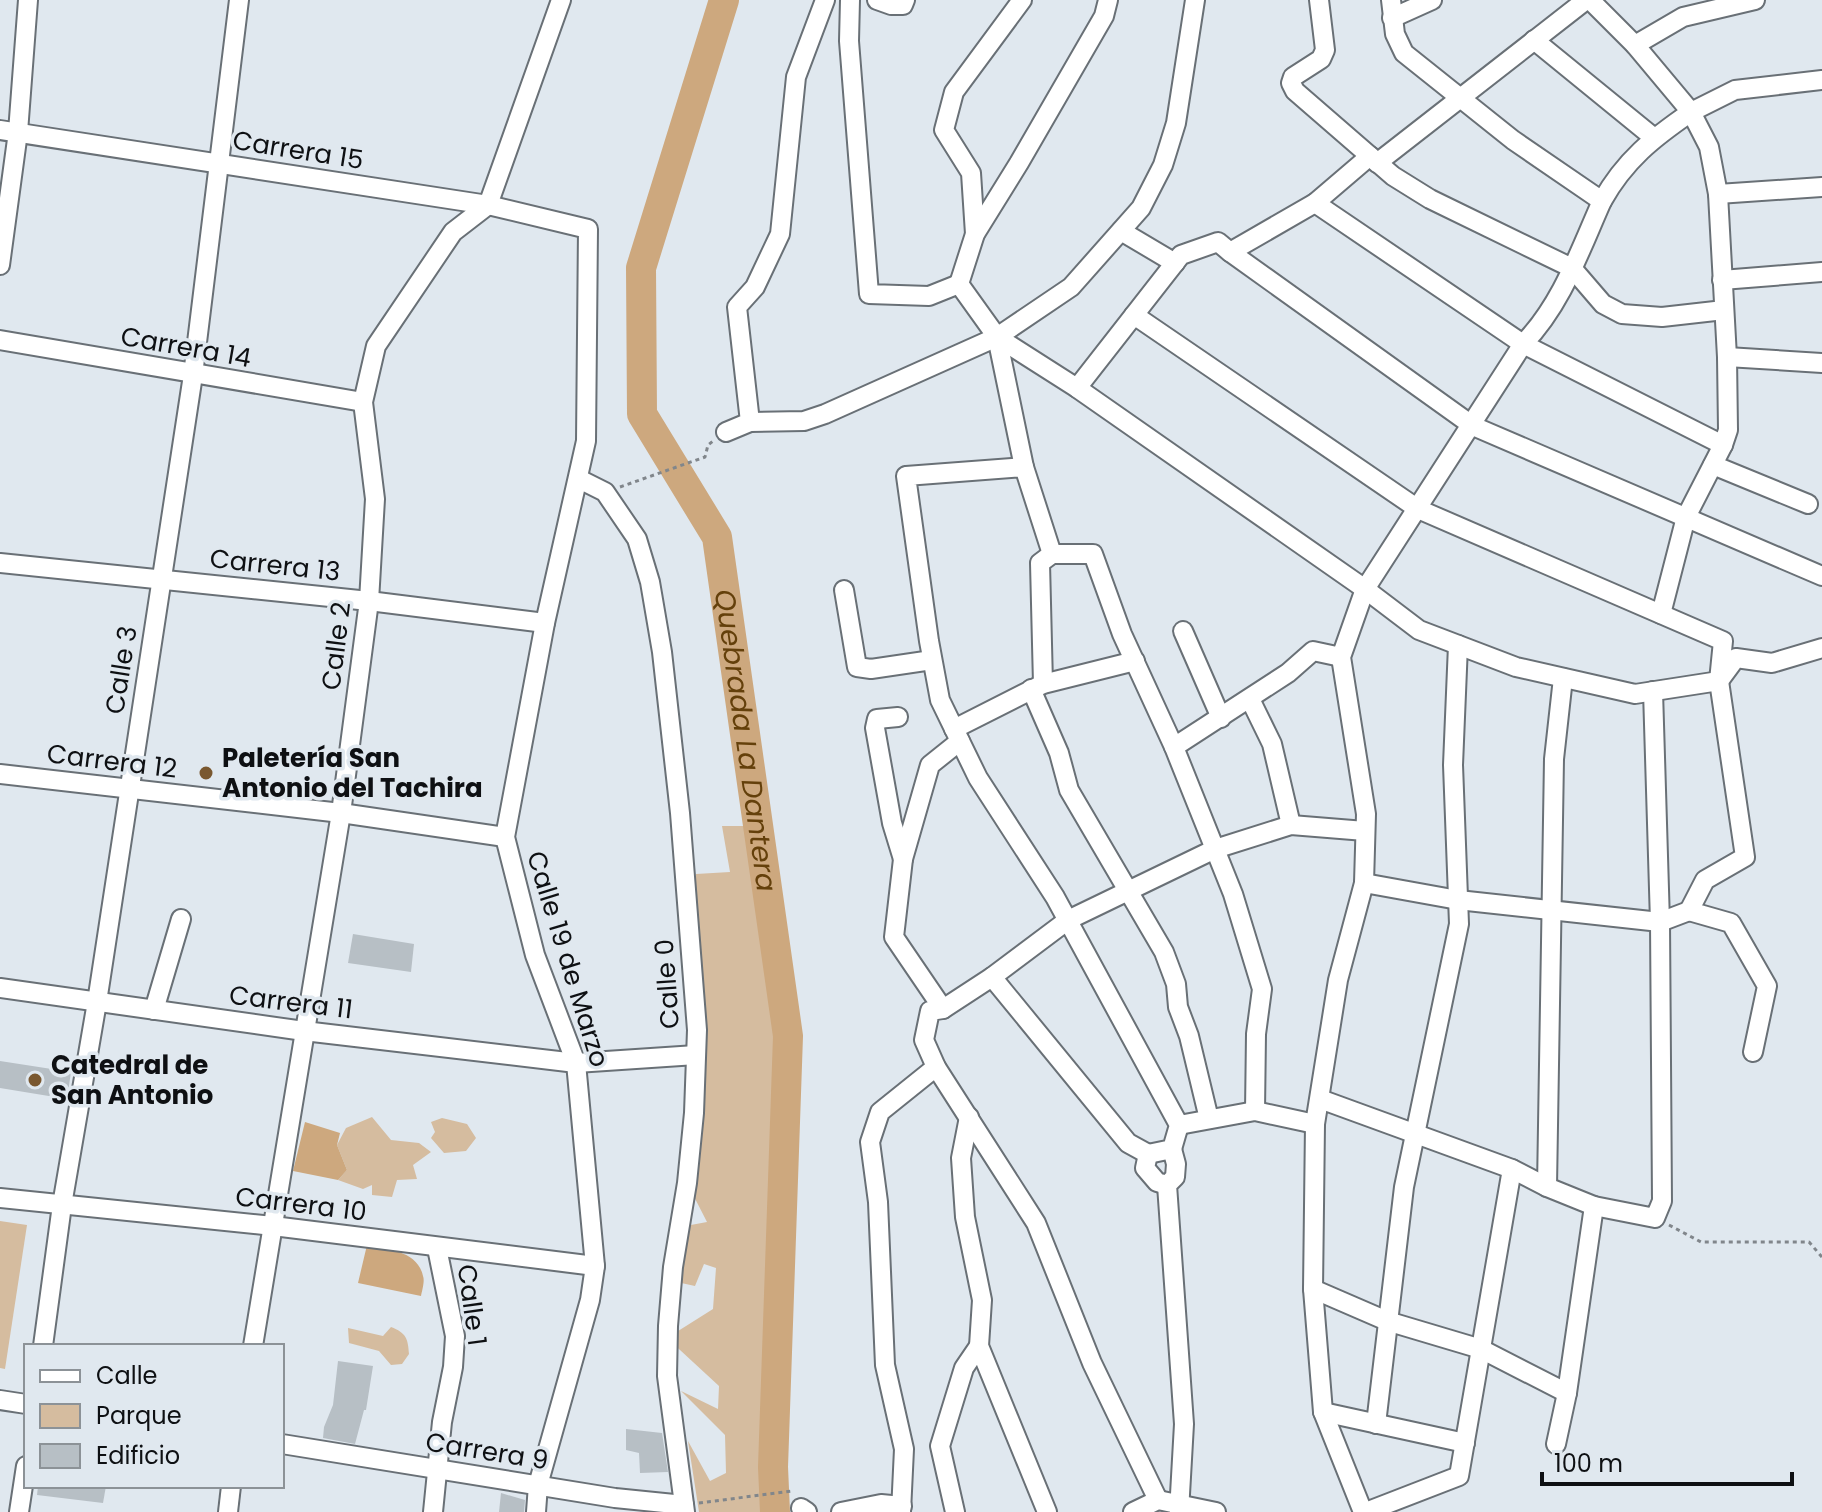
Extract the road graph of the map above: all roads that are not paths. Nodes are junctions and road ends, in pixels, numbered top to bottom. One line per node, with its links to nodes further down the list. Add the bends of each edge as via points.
1 (28, 0): 21 (street)
2 (239, 0): 24 (street, Calle 3)
3 (561, 0): 29 (street)
4 (825, 0): 50 (street, via 796,77 780,234 755,287 737,307)
5 (850, 0): 39 (street, via 869,294 929,296)
6 (877, 0): 7 (street, via 903,5)
7 (905, 0)
8 (1022, 0): 32 (street, via 954,92 944,130 971,173)
9 (1108, 0): 32 (street, via 1104,16)
10 (1195, 0): 31 (street, via 1176,123 1163,165 1141,208)
11 (1319, 0): 23 (street, via 1325,50 1291,83)
12 (1432, 0): 15 (street)
13 (1588, 0): 16 (street); 17 (street)
14 (1755, 0): 17 (street, via 1683,17)
15 (1391, 9): 19 (street, via 1404,53)
16 (1534, 40): 19 (street); 22 (street)
17 (1635, 45): 20 (street)
18 (1822, 80): 20 (street, via 1735,90)
19 (1459, 96): 23 (street); 27 (street)
20 (1691, 112): 22 (street); 26 (street, via 1709,147)
21 (9, 131): 24 (street, Carrera 15); 35 (street)
22 (1653, 137): 27 (street, via 1616,176)
23 (1374, 160): 28 (street); 36 (street, via 1430,199)
24 (219, 164): 29 (street, Carrera 15); 47 (street, Calle 3)
25 (1822, 187): 26 (street)
26 (1718, 194): 38 (street)
27 (1602, 201): 36 (street)
28 (1315, 203): 33 (street); 44 (street)
29 (488, 205): 30 (street, Carrera 15); 49 (street, Calle 2, via 453,232 376,346)
30 (588, 229): 56 (street, Calle 19 de Marzo, via 586,441)
31 (1121, 231): 34 (street); 42 (street, via 1071,287)
32 (975, 234): 39 (street)
33 (1230, 252): 34 (street, via 1218,242 1181,255); 51 (street)
34 (1175, 263): 41 (street)
35 (0, 265)
36 (1572, 268): 40 (street, via 1603,304 1622,314 1662,317); 44 (street, via 1540,327)
37 (1822, 272): 38 (street)
38 (1722, 280): 40 (street)
39 (959, 284): 42 (street)
40 (1724, 310): 45 (street)
41 (1134, 315): 48 (street); 58 (street)
42 (997, 337): 48 (street); 50 (street, via 825,414 804,421); 55 (street)
43 (0, 340): 47 (street, Carrera 14)
44 (1523, 344): 51 (street); 53 (street)
45 (1727, 357): 46 (street); 53 (street, via 1728,430)
46 (1822, 363)
47 (193, 375): 49 (street, Carrera 14); 63 (street, Calle 3)
48 (1077, 388): 64 (street)
49 (363, 402): 66 (street, Calle 2, via 375,499)
50 (750, 422): 52 (street)
51 (1473, 426): 58 (street); 59 (street)
52 (726, 432)
53 (1723, 445): 54 (street)
54 (1713, 465): 57 (street); 59 (street)
55 (1024, 467): 60 (street); 73 (street, via 906,476)
56 (579, 479): 68 (street, Calle 19 de Marzo); 107 (street, Calle 0, via 605,492 637,539 650,582 680,813)
57 (1808, 504)
58 (1418, 509): 64 (street); 67 (street)
59 (1686, 517): 62 (street); 67 (street)
60 (1052, 554): 74 (street, via 1093,554); 77 (street, via 1040,563)
61 (0, 563): 63 (street, Carrera 13)
62 (1822, 576)
63 (162, 580): 66 (street, Carrera 13); 85 (street, Calle 3)
64 (1365, 589): 70 (street, via 1419,630); 72 (street)
65 (844, 590): 73 (street, via 857,667)
66 (369, 601): 68 (street, Carrera 13); 86 (street, Calle 2)
67 (1661, 614): 76 (street, via 1723,641)
68 (545, 623): 89 (street, Calle 19 de Marzo)
69 (1183, 631): 81 (street)
70 (1458, 645): 75 (street); 94 (street, via 1453,765)
71 (1822, 648): 76 (street, via 1772,663 1736,658)
72 (1341, 657): 79 (street, via 1313,651); 88 (street)
73 (932, 660): 82 (street, via 940,700)
74 (1135, 661): 77 (street); 83 (street)
75 (1563, 678): 78 (street, via 1635,694); 95 (street, via 1554,759)
76 (1719, 681): 78 (street); 96 (street, via 1745,857 1705,880)
77 (1037, 686): 82 (street); 93 (street, via 1069,790)
78 (1653, 691): 99 (street)
79 (1250, 699): 81 (street); 87 (street, via 1272,744)
80 (898, 717): 91 (street, via 877,719 875,728)
81 (1221, 718): 83 (street)
82 (957, 735): 91 (street, via 930,765); 98 (street, via 978,778)
83 (1174, 747): 90 (street)
84 (0, 774): 85 (street, Carrera 12)
85 (129, 789): 86 (street, Carrera 12); 102 (street, Calle 3)
86 (341, 813): 89 (street, Carrera 12); 105 (street, Calle 2)
87 (1291, 825): 88 (street); 90 (street)
88 (1365, 831): 92 (street)
89 (505, 837): 108 (street, Calle 19 de Marzo, via 535,955)
90 (1215, 849): 93 (street); 111 (street, via 1262,989)
91 (903, 859): 103 (street, via 894,937)
92 (1364, 883): 94 (street); 110 (street, via 1338,980)
93 (1127, 891): 98 (street); 113 (street, via 1164,952 1176,984)
94 (1458, 900): 95 (street); 116 (street, via 1459,924)
95 (1552, 910): 99 (street); 121 (street)
96 (1689, 911): 99 (street); 106 (street, via 1731,923 1767,986)
97 (181, 919): 104 (street)
98 (1068, 920): 100 (street); 115 (street)
99 (1660, 922): 124 (street, via 1662,1201 1655,1218)
100 (992, 977): 103 (street); 118 (street, via 1128,1143)
101 (0, 988): 102 (street, Carrera 11)
102 (97, 1002): 104 (street, Carrera 11); 123 (street, Calle 3)
103 (943, 1009): 109 (street, via 930,1011 924,1040)
104 (154, 1010): 105 (street, Carrera 11)
105 (304, 1031): 108 (street, Carrera 11); 125 (street, Calle 2)
106 (1753, 1052)
107 (696, 1055): 108 (street, Carrera 11); 148 (street, Calle 0, via 687,1183 667,1338 669,1402)
108 (576, 1063): 127 (street, Calle 19 de Marzo)
109 (936, 1067): 112 (street); 149 (street, via 880,1112 870,1142 885,1365 904,1449)
110 (1320, 1099): 114 (street); 116 (street)
111 (1255, 1111): 113 (street); 114 (street)
112 (969, 1117): 132 (street, via 961,1158 965,1217 982,1300); 146 (street, via 1036,1223 1092,1363)
113 (1209, 1119): 115 (street)
114 (1315, 1124): 128 (street)
115 (1179, 1125): 117 (street)
116 (1415, 1132): 119 (street); 129 (street)
117 (1172, 1149): 118 (street); 120 (street, via 1175,1177)
118 (1148, 1154): 120 (street, via 1145,1168)
119 (1512, 1169): 121 (street); 133 (street)
120 (1167, 1185): 147 (street, via 1184,1424)
121 (1547, 1187): 124 (street)
122 (0, 1198): 123 (street, Carrera 10)
123 (62, 1205): 125 (street, Carrera 10); 130 (street, Calle 3)
124 (1594, 1206): 134 (street)
125 (273, 1226): 126 (street, Carrera 10); 131 (street, Calle 2)
126 (437, 1248): 127 (street, Carrera 10); 142 (street, Calle 1, via 455,1336)
127 (595, 1266): 144 (street, Calle 19 de Marzo)
128 (1313, 1289): 129 (street); 137 (street)
129 (1387, 1321): 133 (street); 138 (street)
130 (43, 1344)
131 (253, 1344)
132 (979, 1346): 155 (street, via 964,1368 940,1446); 156 (street)
133 (1481, 1349): 134 (street); 139 (street)
134 (1567, 1393): 141 (street)
135 (0, 1400): 136 (street)
136 (24, 1404)
137 (1323, 1412): 138 (street); 159 (street)
138 (1376, 1424): 139 (street)
139 (1465, 1443): 159 (street, via 1459,1476)
140 (284, 1444): 142 (street, Carrera 9)
141 (1556, 1444)
142 (438, 1469): 144 (street, Carrera 9); 152 (street, Calle 1)
143 (24, 1479): 150 (street)
144 (538, 1485): 148 (street, Carrera 9); 153 (street, Calle 19 de Marzo)
145 (231, 1488): 151 (street)
146 (1158, 1500): 147 (street); 157 (street)
147 (1180, 1508): 158 (street)
148 (684, 1509)
149 (902, 1509): 154 (street, via 881,1504)
150 (19, 1512)
151 (228, 1512)
152 (433, 1512)
153 (536, 1512)
154 (841, 1512)
155 (955, 1512)
156 (1047, 1512)
157 (1133, 1512)
158 (1216, 1512)
159 (1364, 1512)

